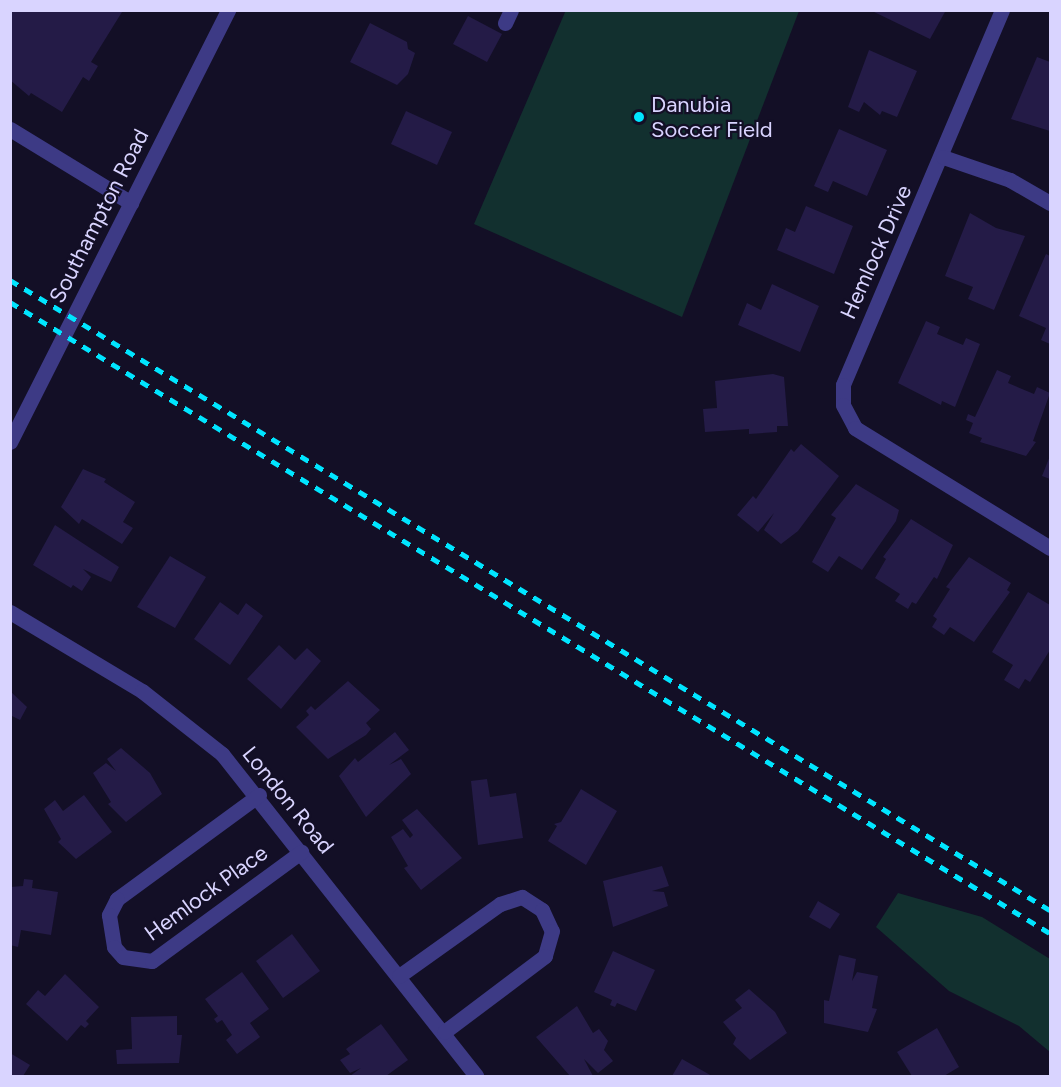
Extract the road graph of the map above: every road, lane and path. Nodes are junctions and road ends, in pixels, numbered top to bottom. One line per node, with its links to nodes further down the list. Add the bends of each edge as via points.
1 (228, 10): 6 (street, Southampton Road)
2 (1002, 10): 4 (street, Hemlock Drive)
3 (10, 129): 6 (street)
4 (943, 157): 5 (street, via 1010,180); 8 (street, Hemlock Drive, via 843,385 843,405 855,428)
5 (1050, 202)
6 (131, 203): 7 (street, Southampton Road)
7 (10, 442)
8 (1050, 548)
9 (10, 612): 10 (street, London Road, via 142,691 196,730)
10 (259, 795): 11 (street, London Road); 11 (street, Hemlock Place, via 117,899 109,915 114,947 123,957 152,961)
11 (301, 852): 12 (street, London Road)
12 (399, 976): 13 (street, London Road); 13 (street, via 500,904 522,897 542,910 552,931 545,956)
13 (444, 1032): 14 (street, London Road)
14 (476, 1077)

